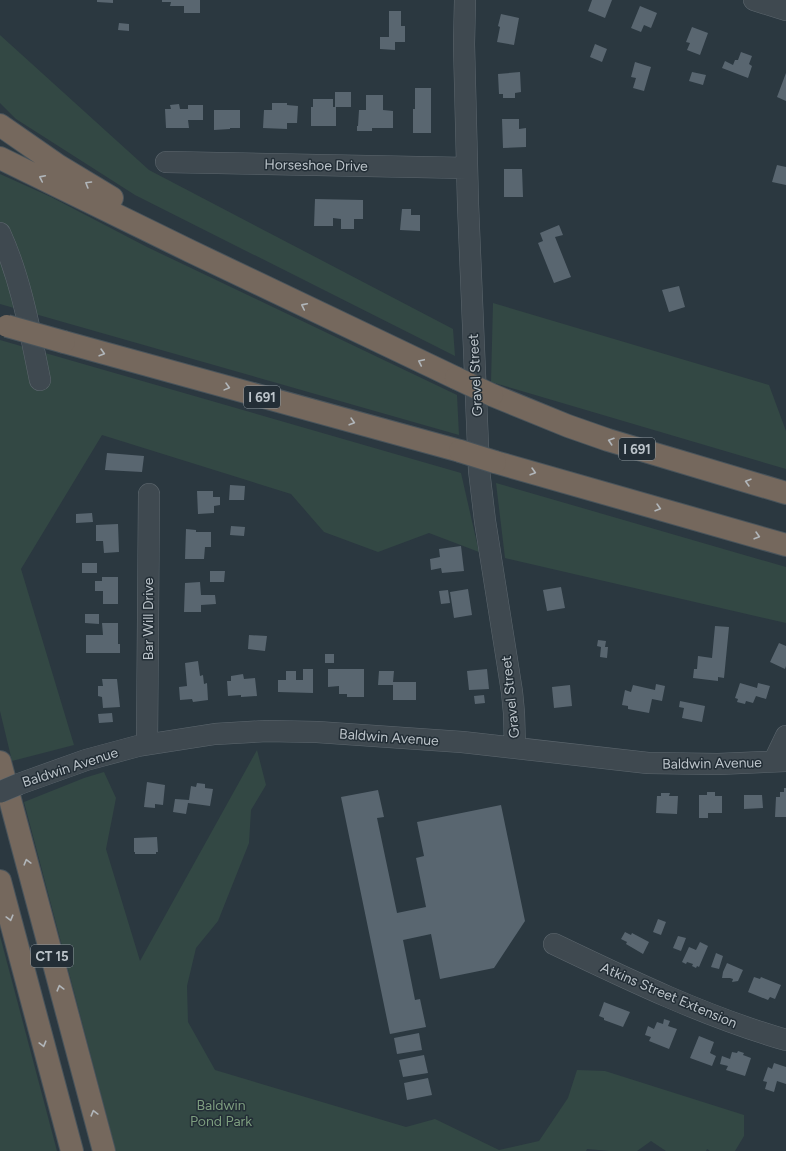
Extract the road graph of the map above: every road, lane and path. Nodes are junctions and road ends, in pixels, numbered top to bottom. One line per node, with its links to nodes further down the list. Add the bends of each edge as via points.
1 (465, 0): 7 (street, Gravel Street)
2 (754, 0): 3 (street)
3 (786, 10)
4 (0, 125): 9 (highway, one-way to 4, via 159,223 78,179)
5 (0, 158): 9 (highway, I 691, one-way to 5)
6 (166, 162): 7 (street, Horseshoe Drive)
7 (467, 168): 17 (street, Gravel Street, via 481,496 512,692)
8 (0, 233): 11 (street, via 21,294)
9 (190, 252): 12 (highway, I 691, one-way to 9, bridge, via 568,426 492,395)
10 (4, 325): 14 (highway, I 691, one-way to 14, bridge)
11 (40, 380)
12 (786, 493)
13 (149, 494): 16 (street, Bar Will Drive)
14 (786, 545)
15 (786, 736): 18 (street)
16 (147, 744): 17 (street, Baldwin Avenue, via 215,734 279,731); 20 (street, Baldwin Avenue, bridge, via 86,760)
17 (515, 748): 18 (street, Baldwin Avenue, via 648,764)
18 (780, 761)
19 (0, 762): 25 (highway, CT 15, one-way to 19)
20 (0, 792)
21 (0, 880): 24 (highway, CT 15, one-way to 24)
22 (554, 944): 23 (street, Atkins Street Extension, via 654,991 757,1032)
23 (786, 1040)
24 (72, 1151)
25 (104, 1151)

